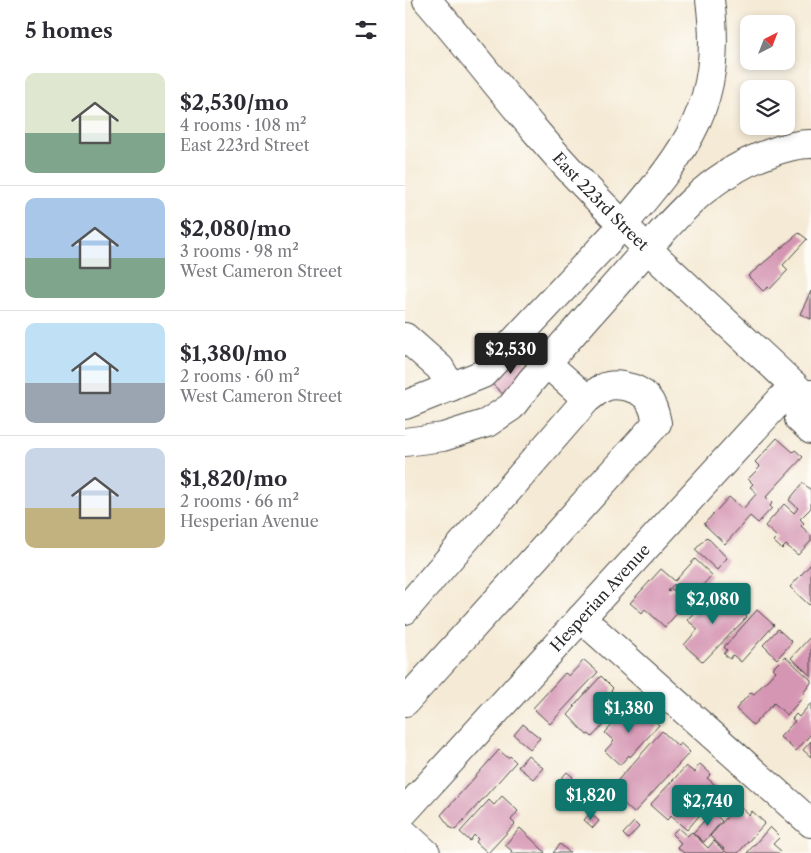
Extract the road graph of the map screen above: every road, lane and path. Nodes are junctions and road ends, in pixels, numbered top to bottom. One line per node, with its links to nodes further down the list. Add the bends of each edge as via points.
1 (427, 0): 4 (main road, East 223rd Street, via 523,116)
2 (710, 0): 4 (main road, via 714,50 706,100 683,149)
3 (811, 144): 5 (main road, via 781,148 735,168 684,207)
4 (623, 225): 5 (main road, East 223rd Street); 7 (main road)
5 (647, 249): 8 (main road); 10 (main road, East 223rd Street)
6 (405, 336): 9 (main road, via 440,368)
7 (518, 337): 8 (main road); 9 (main road, via 483,374)
8 (547, 363): 11 (main road); 14 (main road, via 511,408 487,423 443,437)
9 (451, 387): 12 (main road)
10 (803, 391): 13 (main road, via 799,419); 16 (main road, Hesperian Avenue)
11 (587, 399): 15 (main road); 17 (main road, via 605,387 636,388 655,410 657,423)
12 (405, 405)
13 (811, 430)
14 (405, 442)
15 (405, 610)
16 (581, 618): 18 (main road, Hesperian Avenue); 19 (main road)
17 (405, 702)
18 (405, 810)
19 (811, 823)
20 (405, 834): 21 (main road)
21 (426, 853)

